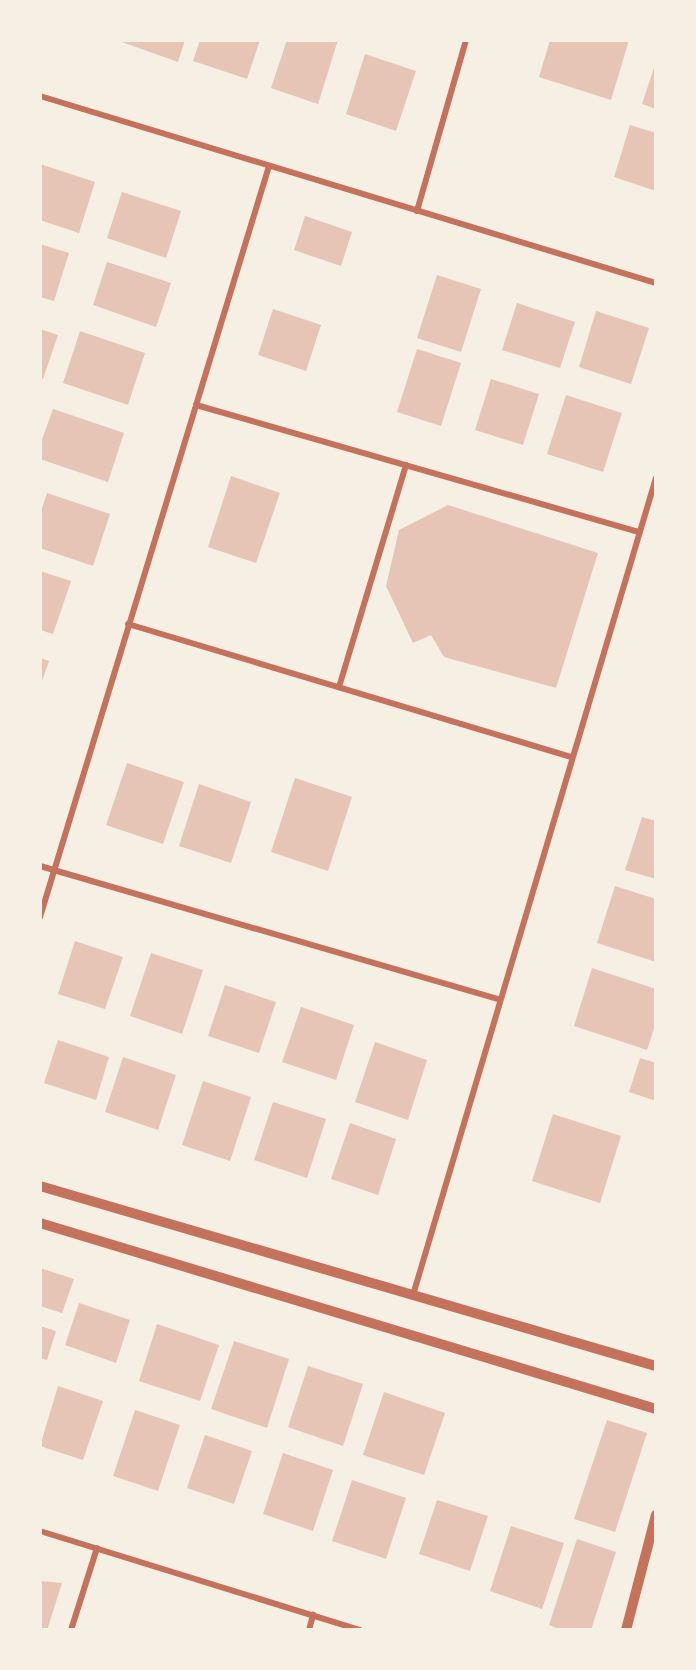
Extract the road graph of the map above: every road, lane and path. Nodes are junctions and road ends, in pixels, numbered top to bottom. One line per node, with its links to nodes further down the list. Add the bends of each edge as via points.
1 (466, 40): 4 (street)
2 (40, 96): 3 (street)
3 (269, 166): 4 (street); 6 (street)
4 (417, 211): 5 (street)
5 (656, 283)
6 (196, 405): 7 (street); 10 (street)
7 (406, 465): 9 (street); 11 (street)
8 (656, 478): 9 (street)
9 (639, 532): 12 (street)
10 (128, 624): 11 (street); 14 (street)
11 (339, 687): 12 (street)
12 (573, 757): 16 (street)
13 (40, 866): 14 (street)
14 (53, 869): 15 (street); 16 (street)
15 (40, 917)
16 (500, 1000): 19 (street)
17 (40, 1186): 19 (street)
18 (40, 1223): 21 (street)
19 (412, 1295): 20 (street)
20 (656, 1366)
21 (656, 1409)
22 (656, 1515): 29 (street)
23 (40, 1531): 24 (street)
24 (97, 1548): 25 (street); 26 (street)
25 (313, 1615): 27 (street); 28 (street)
26 (71, 1629)
27 (309, 1629)
28 (360, 1629)
29 (626, 1629)

